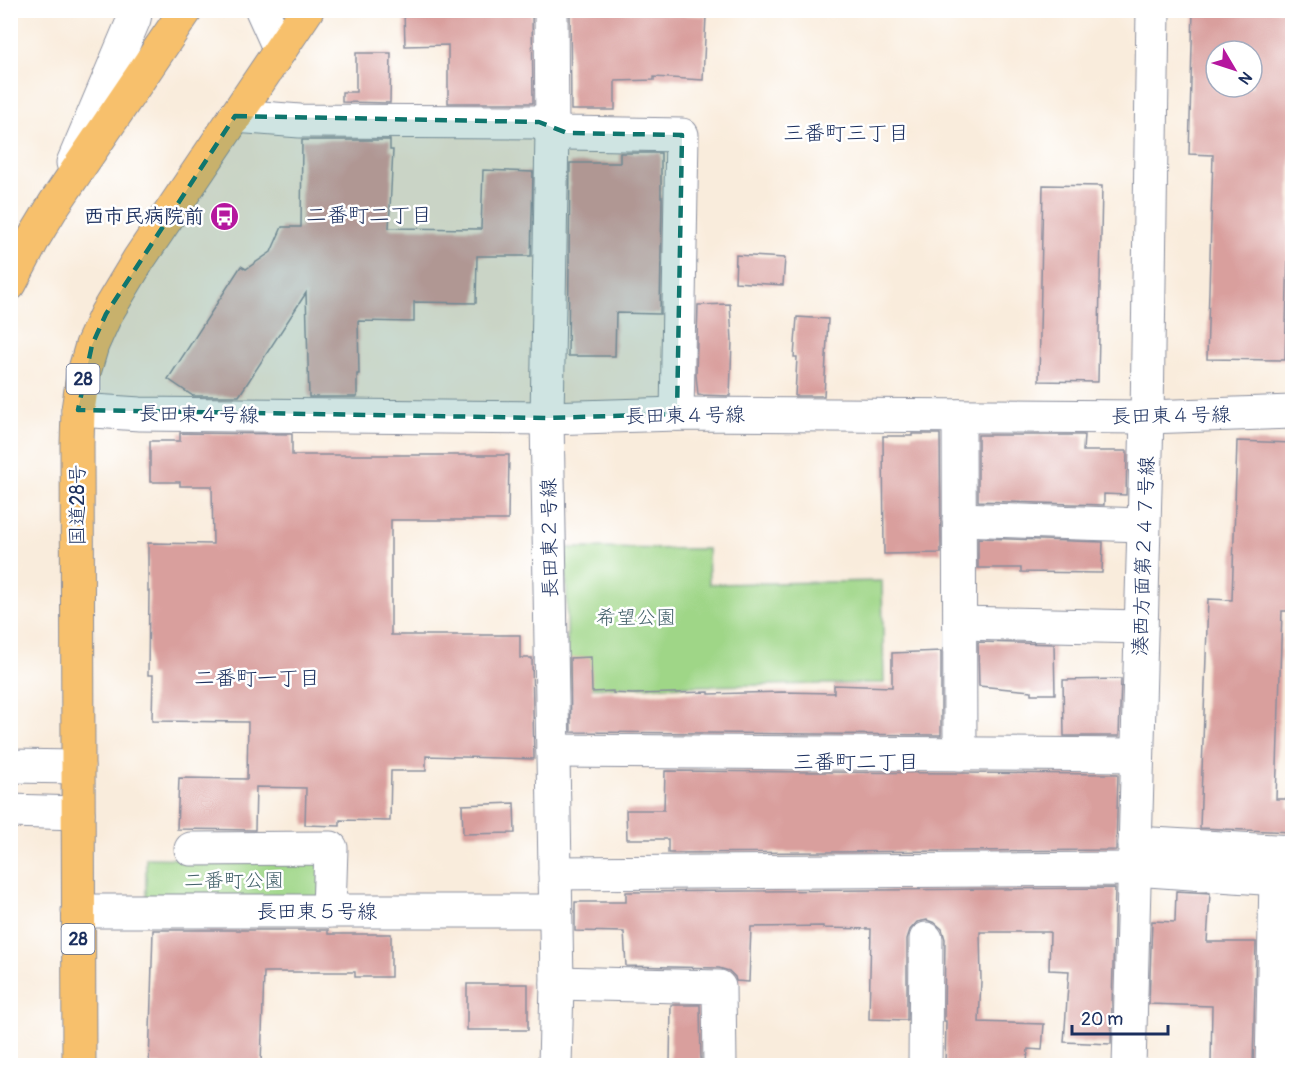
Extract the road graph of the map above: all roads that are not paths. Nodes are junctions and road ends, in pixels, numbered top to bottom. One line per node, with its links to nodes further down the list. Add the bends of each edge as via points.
1 (136, 10): 10 (street)
2 (186, 10): 10 (highway)
3 (262, 10): 7 (street)
4 (307, 10): 7 (highway, 国道28号 / 28)
5 (550, 10): 9 (street, 長田東２号線)
6 (1154, 10): 16 (street, 湊西方面第２４７号線)
7 (280, 50): 8 (highway, 国道28号 / 28)
8 (235, 117): 9 (street, via 539,122); 12 (highway, 国道28号 / 28, via 138,259 106,314 92,345)
9 (552, 131): 14 (street, via 682,135); 17 (street, 長田東２号線)
10 (55, 203): 11 (highway)
11 (10, 284)
12 (78, 410): 17 (street, 長田東４号線); 26 (highway, 国道28号 / 28)
13 (1293, 412): 16 (street, 長田東４号線)
14 (677, 414): 15 (street, 長田東４号線); 17 (street, 長田東４号線)
15 (960, 416): 16 (street, 長田東４号線); 18 (street)
16 (1147, 417): 19 (street, 湊西方面第２４７号線)
17 (547, 418): 22 (street, 長田東２号線)
18 (959, 519): 19 (street); 20 (street)
19 (1143, 525): 21 (street, 湊西方面第２４７号線)
20 (960, 623): 21 (street); 23 (street)
21 (1141, 627): 24 (street, 湊西方面第２４７号線)
22 (553, 751): 23 (street); 32 (street, 長田東２号線)
23 (960, 754): 24 (street)
24 (1137, 755): 30 (street, 湊西方面第２４７号線)
25 (10, 766): 26 (street)
26 (78, 768): 28 (highway, 国道28号 / 28)
27 (10, 811): 28 (street)
28 (78, 813): 33 (highway, 国道28号 / 28)
29 (191, 849): 34 (street, via 331,848)
30 (1134, 856): 31 (street); 32 (street); 42 (street, 湊西方面第２４７号線)
31 (1287, 870): 43 (street)
32 (555, 873): 35 (street, 長田東２号線)
33 (78, 911): 34 (street, 長田東５号線); 38 (highway, 国道28号 / 28)
34 (329, 911): 35 (street, 長田東５号線)
35 (555, 911): 37 (street, 長田東２号線)
36 (926, 939): 41 (street)
37 (557, 983): 39 (street, 長田東２号線); 40 (street, via 719,987)
38 (79, 1065)
39 (555, 1065)
40 (720, 1065)
41 (925, 1065)
42 (1129, 1065)
43 (1272, 1065)

